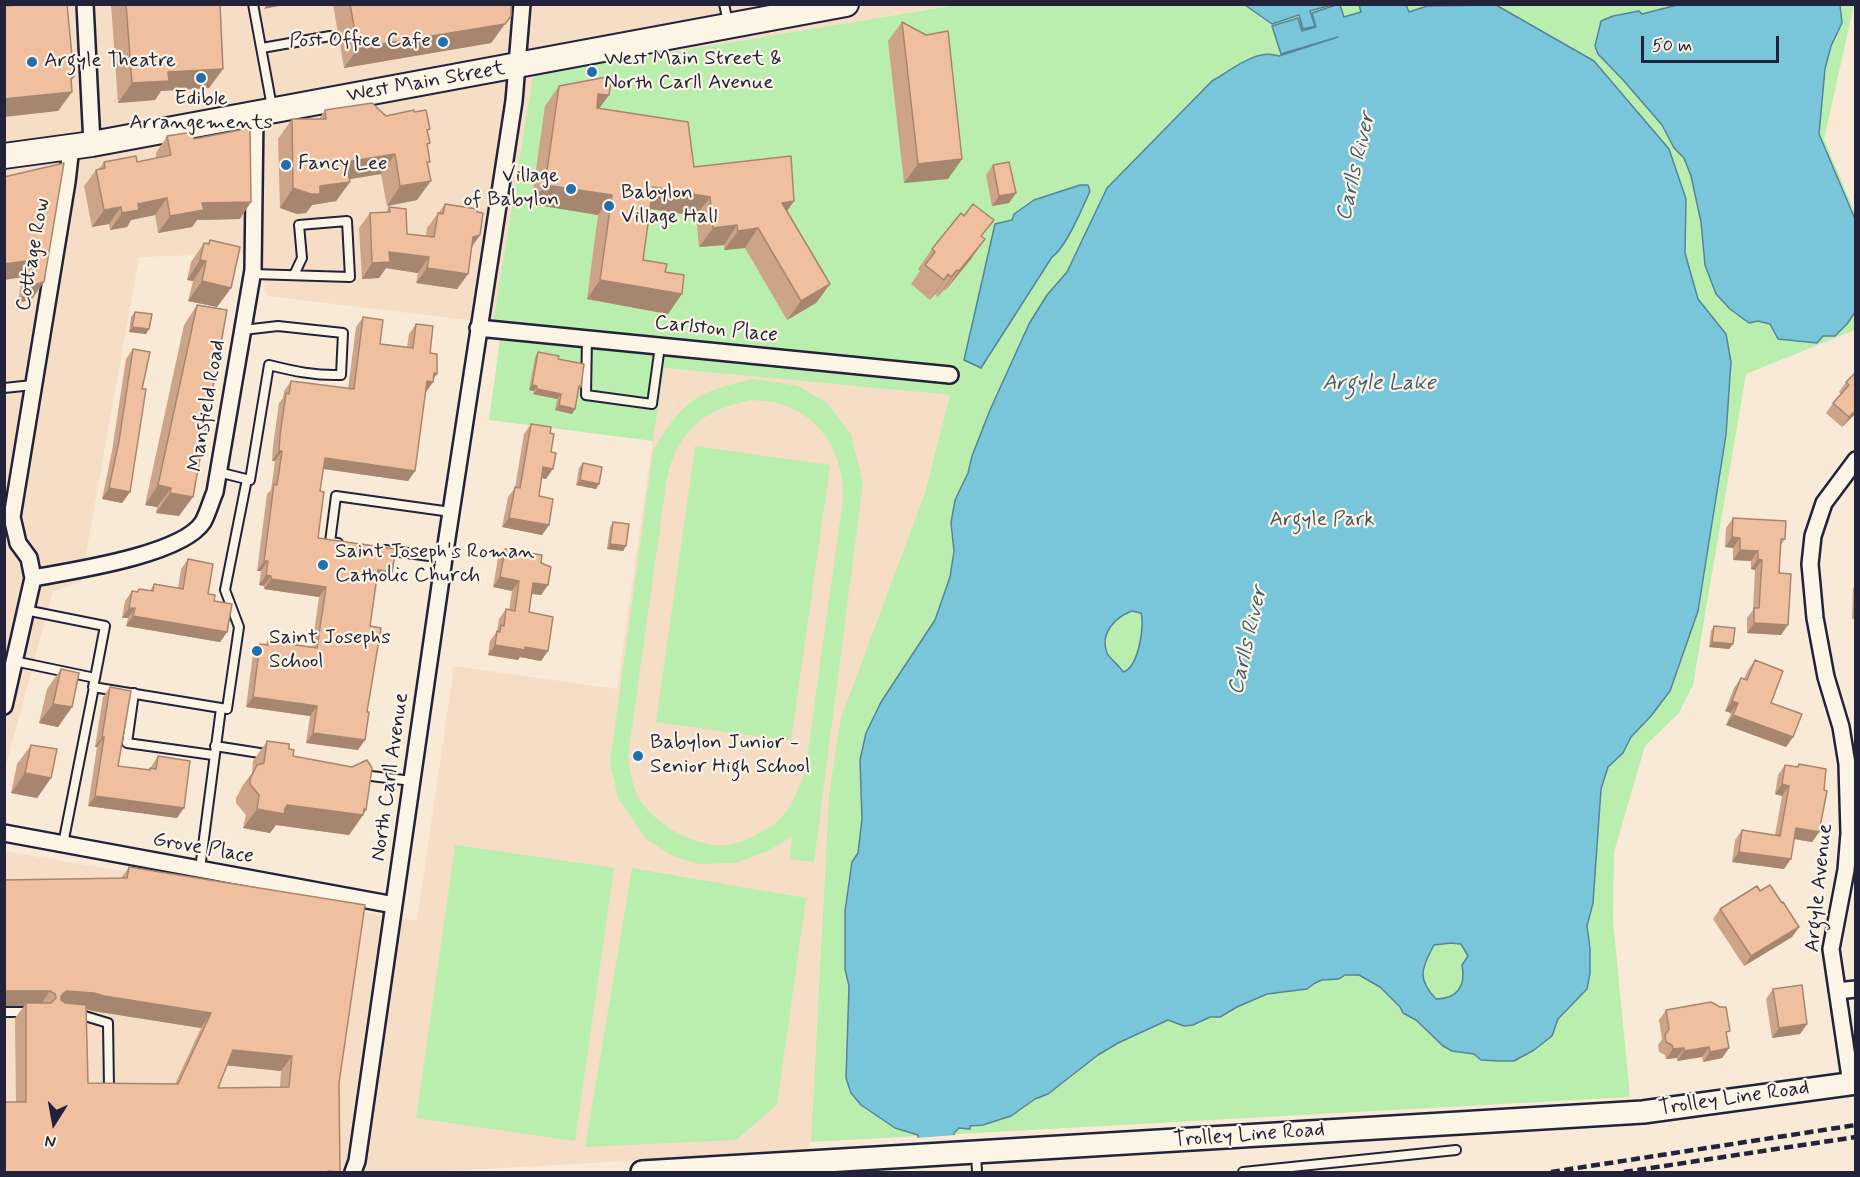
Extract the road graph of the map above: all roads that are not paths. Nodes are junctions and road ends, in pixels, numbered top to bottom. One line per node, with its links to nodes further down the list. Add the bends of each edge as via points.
1 (86, 4): 10 (street, Cottage Row)
2 (253, 4): 7 (lane)
3 (522, 4): 8 (street, North Carll Avenue)
4 (846, 4): 5 (main road, West Main Street)
5 (727, 16): 8 (main road, West Main Street)
6 (330, 36): 7 (lane)
7 (262, 48): 9 (lane)
8 (518, 66): 9 (main road, West Main Street); 14 (street, North Carll Avenue)
9 (264, 113): 10 (main road, West Main Street); 12 (street, Mansfield Road)
10 (81, 146): 11 (main road, West Main Street); 19 (street, Cottage Row, via 67,182)
11 (4, 156)
12 (253, 274): 13 (lane); 15 (street, Mansfield Road)
13 (294, 274): 13 (lane, via 350,277 347,221 299,225 302,258)
14 (478, 328): 16 (street, Carlston Place); 24 (street, North Carll Avenue)
15 (243, 330): 22 (street, Mansfield Road); 23 (lane, via 278,326 343,333 341,375 323,376 269,365 250,480)
16 (587, 338): 17 (street, Carlston Place); 17 (lane, via 586,395 652,404)
17 (660, 346): 18 (street, Carlston Place)
18 (950, 375)
19 (33, 385): 20 (lane); 28 (street, Cottage Row, via 12,517)
20 (4, 388)
21 (1856, 460): 36 (street, Argyle Avenue, via 1824,502 1813,536 1810,564 1826,677)
22 (218, 472): 23 (lane); 28 (street, Mansfield Road, via 215,492 202,523 180,542 113,563)
23 (247, 479): 35 (lane, via 225,590 238,627 227,709)
24 (451, 512): 25 (lane, via 336,496 330,542); 27 (street, North Carll Avenue)
25 (352, 545)
26 (374, 548): 27 (lane)
27 (444, 558): 41 (street, North Carll Avenue)
28 (33, 578): 29 (street)
29 (25, 610): 30 (street); 31 (lane, via 105,626)
30 (10, 667): 31 (lane); 34 (street)
31 (95, 678): 32 (lane)
32 (94, 687): 33 (lane); 43 (lane)
33 (134, 693): 35 (lane); 38 (lane, via 127,743)
34 (4, 706)
35 (221, 708): 37 (lane)
36 (1848, 728): 47 (street, Argyle Avenue, via 1849,833 1832,949)
37 (215, 746): 38 (lane); 39 (lane)
38 (213, 755): 44 (lane)
39 (274, 757)
40 (350, 773): 41 (lane)
41 (412, 781): 45 (street, North Carll Avenue)
42 (4, 833): 43 (street, Grove Place)
43 (63, 844): 44 (street, Grove Place)
44 (200, 869): 45 (street, Grove Place)
45 (394, 905): 55 (street, North Carll Avenue)
46 (1856, 989): 47 (street)
47 (1837, 991): 51 (street, Argyle Avenue)
48 (4, 1012): 49 (lane)
49 (40, 1012)
50 (65, 1013): 52 (lane, via 83,1014 108,1023)
51 (1853, 1083): 54 (main road, Trolley Line Road, via 1643,1112)
52 (109, 1088)
53 (1456, 1150): 57 (lane)
54 (970, 1160): 56 (main road, Trolley Line Road, via 917,1156 886,1162)
55 (353, 1173)
56 (642, 1173)
57 (1243, 1173)

